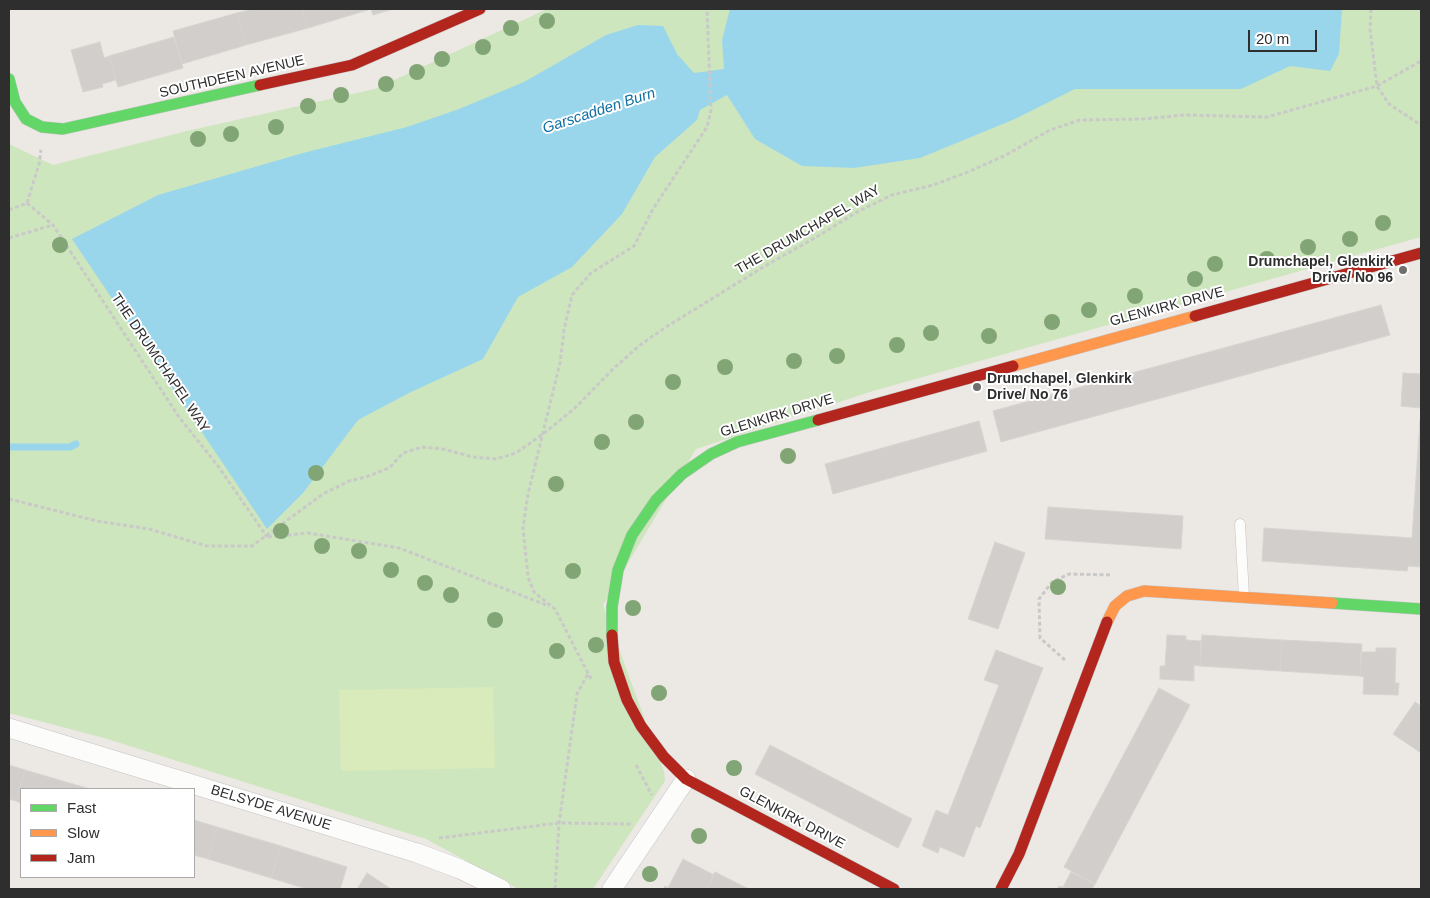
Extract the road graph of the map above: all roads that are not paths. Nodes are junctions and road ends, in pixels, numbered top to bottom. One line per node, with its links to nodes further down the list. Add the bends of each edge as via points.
1 (480, 9): 2 (street, SOUTHDEEN AVENUE, via 352,65 63,129 42,127 26,118 15,102)
2 (9, 79)
3 (1421, 253): 8 (street, GLENKIRK DRIVE, via 766,432 711,454 682,474 656,500 632,535 618,570 612,607 612,636 614,662 627,700 664,757)
4 (1240, 524): 5 (lane)
5 (1244, 598): 6 (street); 12 (street, via 1144,591 1127,596 1115,606 1019,854)
6 (1421, 609)
7 (9, 728): 9 (street, BELSYDE AVENUE, via 417,852)
8 (686, 779): 10 (street); 11 (street, GLENKIRK DRIVE)
9 (501, 889)
10 (612, 889)
11 (894, 889)
12 (1001, 889)

